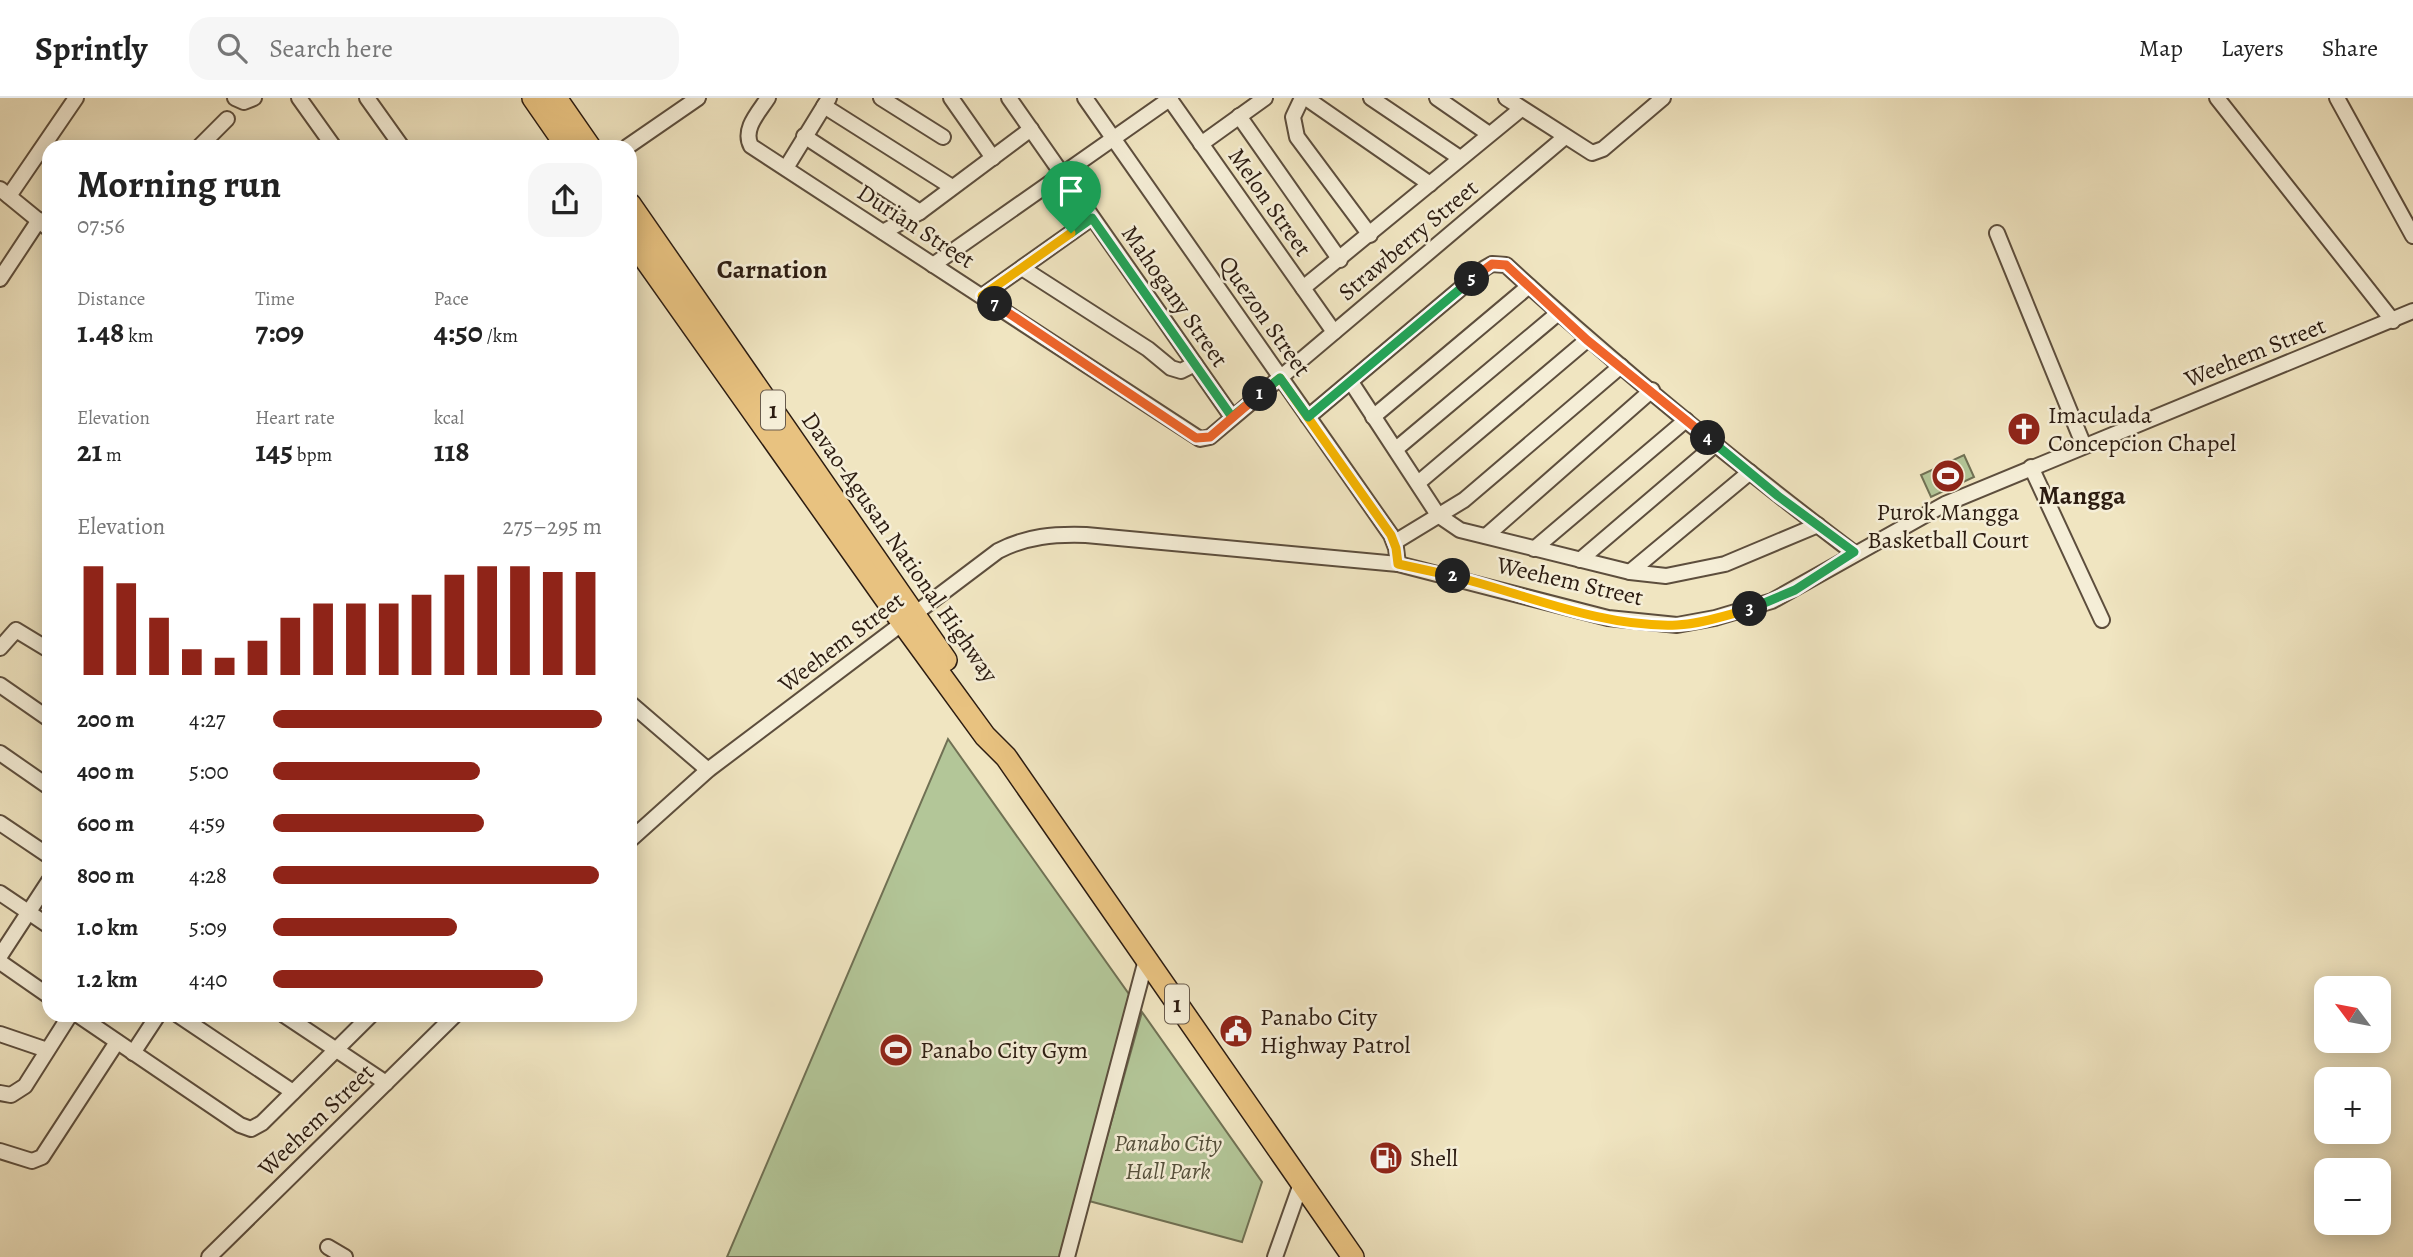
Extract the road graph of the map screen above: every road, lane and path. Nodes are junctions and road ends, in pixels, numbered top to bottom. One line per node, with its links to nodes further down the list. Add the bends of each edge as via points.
1 (76, 98): 32 (street)
2 (235, 98): 3 (street, via 244,102)
3 (254, 98)
4 (299, 98): 34 (street)
5 (367, 98): 35 (street)
6 (533, 98): 36 (highway)
7 (556, 98): 37 (highway)
8 (698, 98): 38 (street)
9 (768, 98): 44 (street, Durian Street, via 748,136 751,146)
10 (881, 98): 30 (street)
11 (951, 98): 42 (street)
12 (1010, 98): 27 (street, Mahogany Street)
13 (1085, 98): 39 (street, Quezon Street)
14 (1170, 98): 39 (street); 41 (street, Melon Street)
15 (1265, 98): 25 (street)
16 (1304, 98): 46 (street); 56 (street, via 1293,117 1297,137)
17 (1371, 98): 43 (street)
18 (1437, 98): 28 (street)
19 (1506, 98): 24 (street)
20 (1663, 98): 31 (street, via 1599,151 1588,152)
21 (2217, 98): 69 (street)
22 (2337, 98): 57 (street)
23 (826, 102): 29 (street); 47 (street)
24 (1521, 109): 28 (street); 31 (street)
25 (1239, 116): 41 (street); 60 (street)
26 (227, 119): 33 (street)
27 (1031, 128): 42 (street); 45 (street, Mahogany Street)
28 (1489, 134): 43 (street)
29 (804, 136): 44 (street); 49 (street)
30 (943, 136)
31 (1565, 137): 70 (street, Strawberry Street)
32 (45, 140)
33 (206, 140)
34 (329, 140)
35 (397, 140)
36 (574, 140)
37 (575, 140)
38 (637, 140)
39 (1114, 140): 45 (street); 74 (street, Quezon Street)
40 (42, 143): 48 (street)
41 (1202, 144): 65 (street, Melon Street)
42 (993, 158): 47 (street)
43 (1460, 158): 46 (street)
44 (786, 169): 54 (street, Durian Street)
45 (1062, 172): 50 (street, Mahogany Street); 61 (street)
46 (1430, 184): 56 (street)
47 (952, 187): 49 (street)
48 (5, 193): 52 (street)
49 (919, 212): 54 (street)
50 (1092, 218): 62 (street); 72 (street, Mahogany Street)
51 (637, 219): 59 (highway, Davao-Agusan National Highway / 1)
52 (42, 222)
53 (42, 226): 63 (street)
54 (883, 232): 61 (street, Durian Street)
55 (1997, 233): 83 (street)
56 (1370, 235): 60 (street)
57 (2413, 236)
58 (637, 243): 59 (highway, Davao-Agusan National Highway / 1)
59 (654, 255): 97 (highway, Davao-Agusan National Highway / 1)
60 (1340, 260): 65 (street)
61 (933, 265): 66 (street, Durian Street)
62 (1022, 268): 66 (street); 72 (street, via 1171,368 1181,371)
63 (0, 279)
64 (1529, 286): 68 (street); 75 (street, via 1506,265 1492,264); 77 (street)
65 (1303, 288): 70 (street, Melon Street)
66 (982, 296): 81 (street, Durian Street)
67 (2413, 311): 69 (street, Weehem Street)
68 (1557, 314): 71 (street); 84 (street)
69 (2393, 321): 83 (street, Weehem Street)
70 (1334, 332): 74 (street, Strawberry Street)
71 (1587, 340): 73 (street); 87 (street)
72 (1195, 364): 78 (street, Mahogany Street)
73 (1621, 366): 76 (street); 88 (street, via 1464,500)
74 (1280, 378): 78 (street, Strawberry Street); 79 (street, Quezon Street)
75 (1351, 382): 77 (street); 79 (street)
76 (1652, 390): 80 (street); 90 (street)
77 (1373, 416): 84 (street)
78 (1232, 417): 81 (street, Strawberry Street, via 1210,437)
79 (1308, 417): 91 (street, Quezon Street)
80 (1686, 420): 82 (street); 92 (street)
81 (1196, 438)
82 (1716, 444): 86 (street); 94 (street)
83 (2084, 446): 85 (street, Weehem Street)
84 (1396, 449): 87 (street)
85 (2031, 467): 93 (street, Weehem Street, via 1945,503); 98 (street)
86 (1749, 471): 89 (street); 96 (street)
87 (1418, 483): 88 (street)
88 (1438, 515): 90 (street, via 1460,530); 91 (street)
89 (1818, 525): 93 (street); 96 (street, via 1698,571 1666,576)
90 (1486, 536): 92 (street)
91 (1395, 542): 95 (street, Quezon Street)
92 (1534, 549): 94 (street)
93 (1854, 552): 95 (street, Weehem Street, via 1772,601 1677,625 1608,618)
94 (1580, 560): 96 (street)
95 (1398, 564): 97 (street, Weehem Street, via 1052,534 998,551)
96 (1630, 572)
97 (910, 620): 105 (street, Weehem Street); 115 (highway, Davao-Agusan National Highway / 1, via 985,736 1001,751)
98 (2102, 620)
99 (42, 646): 100 (street, via 16,630)
100 (0, 648)
101 (0, 685): 103 (street)
102 (637, 709): 105 (street)
103 (42, 714)
104 (0, 753): 106 (street)
105 (708, 770): 108 (street, Weehem Street)
106 (42, 782)
107 (0, 823): 109 (street)
108 (637, 834)
109 (42, 851)
110 (0, 892): 112 (street)
111 (42, 892): 112 (street)
112 (29, 912): 113 (street); 114 (street)
113 (42, 921)
114 (0, 956)
115 (1146, 960): 134 (highway, Davao-Agusan National Highway / 1); 138 (street)
116 (0, 962): 117 (street)
117 (42, 991)
118 (65, 1022): 127 (street)
119 (88, 1022): 126 (street)
120 (153, 1022): 129 (street)
121 (188, 1022): 131 (street)
122 (294, 1022): 128 (street)
123 (364, 1022): 128 (street)
124 (448, 1022): 130 (street, Weehem Street)
125 (0, 1034): 127 (street)
126 (117, 1042): 129 (street); 133 (street, via 42,1157 32,1161)
127 (47, 1050): 132 (street, via 24,1086 11,1095)
128 (336, 1050): 130 (street); 131 (street)
129 (133, 1053): 131 (street, via 245,1128 257,1127)
130 (386, 1083): 136 (street, Weehem Street)
131 (293, 1092)
132 (0, 1093)
133 (0, 1151)
134 (1302, 1181): 139 (street); 140 (highway, Davao-Agusan National Highway / 1)
135 (328, 1247): 137 (street)
136 (209, 1257)
137 (345, 1257)
138 (1067, 1257)
139 (1275, 1257)
140 (1353, 1257)

